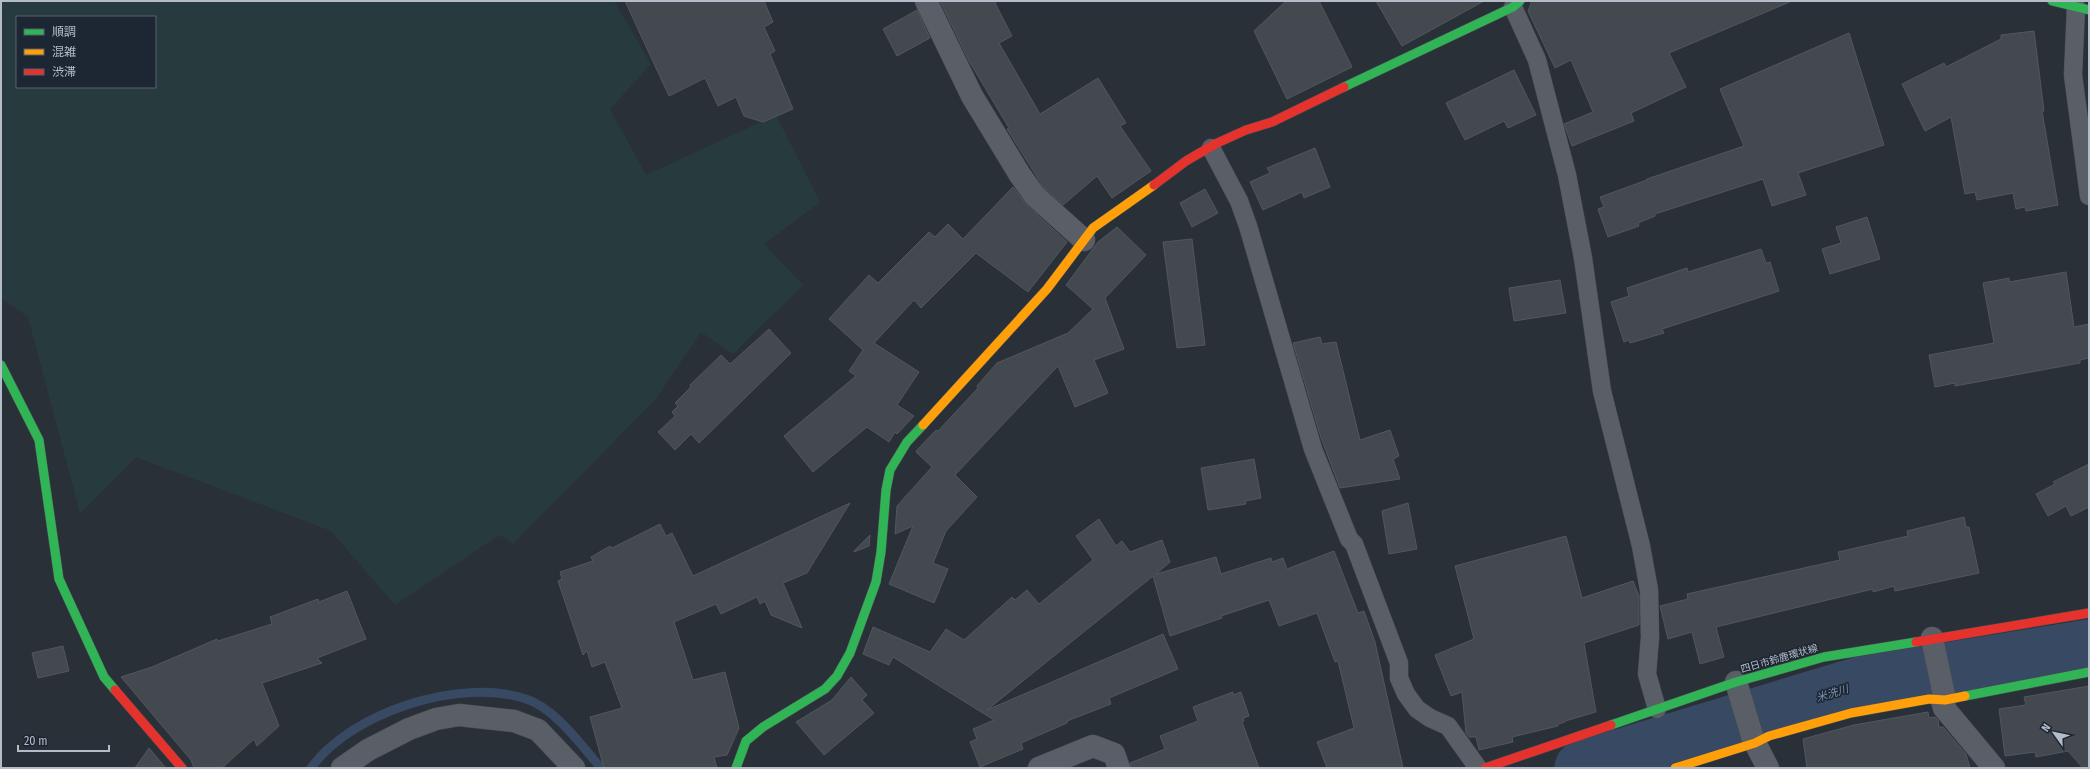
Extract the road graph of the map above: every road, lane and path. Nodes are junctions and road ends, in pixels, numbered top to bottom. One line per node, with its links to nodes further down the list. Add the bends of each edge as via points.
1 (926, 1): 7 (street, via 972,96 1020,175 1035,196)
2 (2052, 1): 4 (street)
3 (1517, 4): 5 (street, via 1272,122 1259,124); 14 (lane, via 1537,60 1567,175 1583,258 1602,391 1641,546 1649,590 1650,638 1647,674)
4 (2082, 8): 6 (lane, via 2073,76)
5 (1211, 148): 7 (street, via 1175,168 1093,228); 22 (lane, via 1239,201 1246,220 1313,449 1349,539 1354,544 1396,655 1399,678 1417,709 1448,726)
6 (2089, 196)
7 (1084, 240): 19 (street, via 1047,289 907,442 890,470 876,582 850,653 837,676 824,688 763,727 746,741)
8 (1, 365): 16 (street, via 39,440 58,579 104,678)
9 (2089, 613): 10 (street, 四日市鈴鹿環状線)
10 (1934, 646): 12 (street, 四日市鈴鹿環状線, via 1824,656); 13 (street)
11 (2089, 672): 13 (street)
12 (1737, 686): 14 (street, 四日市鈴鹿環状線); 15 (street)
13 (1944, 698): 15 (street, via 1851,713); 26 (street, via 1944,708)
14 (1657, 708): 23 (street, 四日市鈴鹿環状線)
15 (1754, 741): 24 (street); 25 (street)
16 (182, 768)
17 (342, 768): 18 (street, via 368,750 409,729 436,719 460,715 514,721 538,730)
18 (574, 768)
19 (736, 768)
20 (1039, 768): 21 (street, via 1093,746 1114,754)
21 (1119, 768)
22 (1478, 768)
23 (1485, 768)
24 (1675, 768)
25 (1768, 768)
26 (1994, 768)

